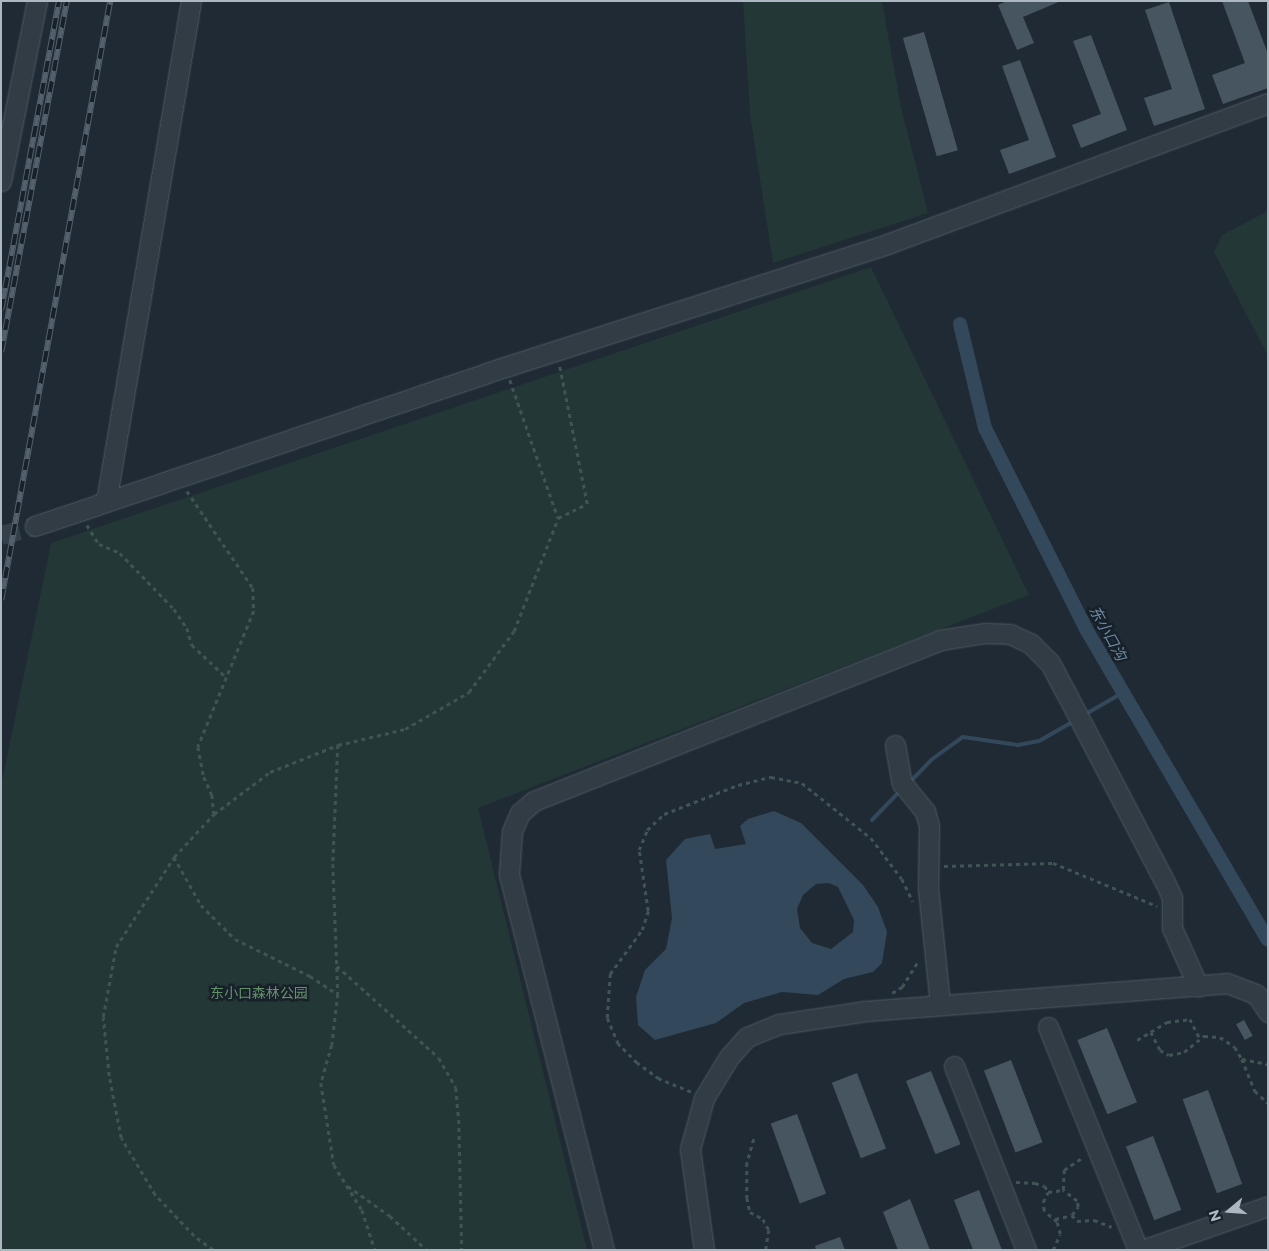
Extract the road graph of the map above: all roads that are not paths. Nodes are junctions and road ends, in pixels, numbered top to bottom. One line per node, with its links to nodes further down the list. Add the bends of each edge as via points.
1 (37, 1): 4 (street)
2 (191, 1): 5 (street)
3 (1268, 103): 5 (street, via 887,244 506,366)
4 (1, 181)
5 (106, 502): 6 (street)
6 (35, 526)
7 (895, 745): 9 (street, via 905,787 925,811 930,826 928,888)
8 (1198, 986): 9 (street); 10 (street, via 1240,986 1256,994); 15 (street, via 1172,928 1172,898 1165,882 1080,718 1050,663 1031,644 1010,634 965,635 940,640 554,792 534,801 520,813 512,831 509,874)
9 (940, 1005): 16 (street, via 866,1011 780,1024 747,1037 729,1057 704,1098 690,1149)
10 (1268, 1012)
11 (1048, 1027): 18 (street)
12 (954, 1066): 17 (street)
13 (1268, 1206): 14 (street)
14 (1168, 1246): 19 (street)
15 (604, 1250)
16 (704, 1250)
17 (1026, 1250)
18 (1138, 1250)
19 (1142, 1250)

